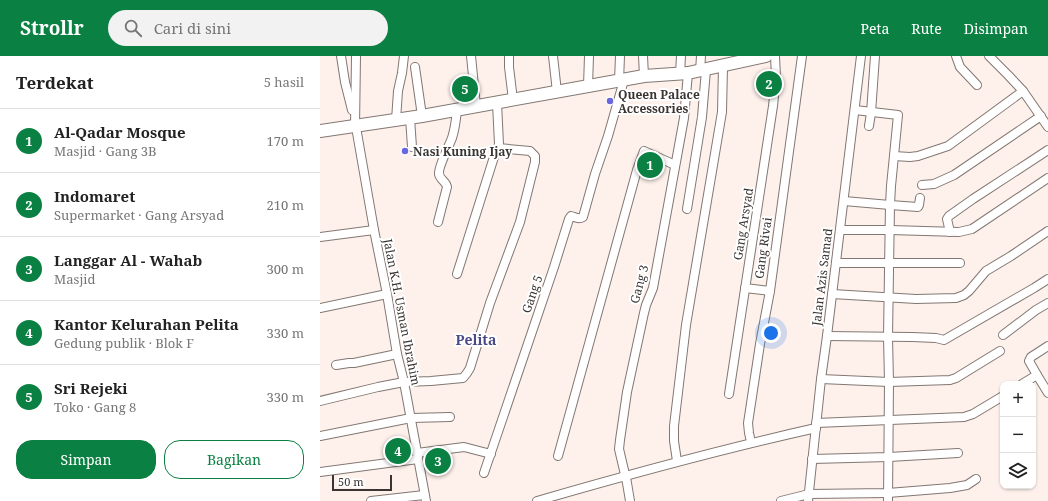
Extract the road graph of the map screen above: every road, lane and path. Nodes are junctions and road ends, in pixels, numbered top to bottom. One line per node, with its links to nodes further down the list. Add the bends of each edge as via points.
1 (341, 56): 39 (street)
2 (356, 56): 39 (street)
3 (404, 56): 38 (street)
4 (471, 56): 31 (street)
5 (509, 56): 29 (street)
6 (553, 56): 28 (street)
7 (589, 56): 26 (street)
8 (620, 56): 24 (street)
9 (643, 56): 23 (street)
10 (681, 56): 22 (street)
11 (701, 56): 22 (street)
12 (766, 56): 19 (street)
13 (775, 56): 66 (street, Gang Arsyad, via 774,100)
14 (802, 56): 67 (street, Gang Rivai)
15 (861, 56): 33 (street, Jalan Azis Samad)
16 (875, 56): 34 (street)
17 (956, 56): 25 (street, via 960,67)
18 (989, 56): 27 (street)
19 (746, 58): 21 (street)
20 (415, 66): 35 (street)
21 (723, 66): 22 (street); 101 (street, via 722,112 686,325 674,426)
22 (694, 72): 23 (street); 47 (street, Gang 3); 53 (street, via 702,117)
23 (644, 76): 24 (street)
24 (621, 81): 26 (street); 96 (street, Gang 5, via 608,136 583,216 571,216 569,219)
25 (976, 84)
26 (588, 86): 28 (street)
27 (1023, 91): 36 (street); 46 (street, via 948,146 918,156)
28 (557, 92): 29 (street)
29 (513, 100): 30 (street)
30 (496, 103): 31 (street); 44 (street)
31 (476, 106): 32 (street)
32 (457, 110): 35 (street); 54 (street, via 452,137 439,170 440,178 447,186)
33 (855, 110): 34 (street); 51 (street, Jalan Azis Samad)
34 (871, 113): 40 (street); 46 (street, via 898,115)
35 (422, 116): 37 (street)
36 (1041, 116): 41 (street); 49 (street, via 954,175 934,184)
37 (410, 118): 38 (street); 43 (street)
38 (396, 120): 39 (street)
39 (355, 125): 42 (street); 55 (street, Jalan K.H. Usman Ibrahim)
40 (869, 126)
41 (1048, 127)
42 (320, 131)
43 (412, 147)
44 (498, 148): 64 (street); 83 (street, via 530,151 535,156 535,162 520,222 490,303 470,368 463,378)
45 (1048, 150): 59 (street, via 948,216)
46 (894, 156): 52 (street)
47 (675, 165): 98 (street, via 644,151); 104 (street, Gang 3, via 653,288 645,309 627,392 620,440)
48 (1048, 178): 59 (street, via 972,229)
49 (922, 185)
50 (920, 198): 52 (street, via 918,206)
51 (844, 200): 52 (street); 56 (street, Jalan Azis Samad)
52 (890, 205): 57 (street)
53 (687, 209)
54 (438, 222)
55 (374, 230): 60 (street); 68 (street, Jalan K.H. Usman Ibrahim)
56 (840, 230): 57 (street); 61 (street, Jalan Azis Samad)
57 (890, 230): 59 (street); 62 (street)
58 (1048, 231): 70 (street, via 986,270 969,291 960,297)
59 (950, 232)
60 (320, 237)
61 (836, 263): 62 (street); 69 (street, Jalan Azis Samad)
62 (889, 263): 63 (street); 70 (street)
63 (960, 263)
64 (457, 274)
65 (1048, 279): 75 (street, via 946,339)
66 (745, 288): 67 (street); 86 (street, Gang Arsyad)
67 (770, 291): 94 (street, Gang Rivai, via 748,423)
68 (387, 294): 72 (street); 78 (street, Jalan K.H. Usman Ibrahim)
69 (832, 294): 70 (street); 74 (street, Jalan Azis Samad)
70 (889, 298): 75 (street)
71 (1048, 302): 73 (street)
72 (320, 308)
73 (1003, 335)
74 (827, 336): 75 (street); 81 (street, Jalan Azis Samad)
75 (888, 337): 84 (street)
76 (1048, 346): 80 (street, via 1030,357 1029,361)
77 (1000, 351): 84 (street, via 950,380)
78 (397, 354): 79 (street); 83 (street, Jalan K.H. Usman Ibrahim)
79 (336, 365)
80 (1037, 375): 82 (street); 85 (street)
81 (821, 380): 84 (street); 92 (street, Jalan Azis Samad)
82 (1027, 381)
83 (404, 382): 88 (street); 90 (street, Jalan K.H. Usman Ibrahim)
84 (889, 382): 91 (street)
85 (1048, 393)
86 (729, 394)
87 (1000, 398): 91 (street, via 964,417)
88 (320, 401)
89 (450, 417): 90 (street)
90 (411, 418): 93 (street); 97 (street, Jalan K.H. Usman Ibrahim)
91 (889, 421): 92 (street); 99 (street)
92 (816, 425): 94 (street); 100 (street, Jalan Azis Samad)
93 (320, 436)
94 (752, 442): 101 (street)
95 (958, 453): 99 (street)
96 (491, 454): 97 (street, via 464,447); 103 (street, Gang 5)
97 (418, 456): 102 (street); 108 (street, Jalan K.H. Usman Ibrahim)
98 (558, 456)
99 (889, 457): 100 (street); 107 (street)
100 (812, 459): 106 (street, Jalan Azis Samad)
101 (677, 461): 104 (street)
102 (320, 472)
103 (484, 473)
104 (625, 475): 110 (street); 111 (street, Gang 3)
105 (976, 479): 107 (street, via 950,488)
106 (808, 497): 107 (street); 112 (street)
107 (888, 497)
108 (425, 498): 109 (street)
109 (371, 501)
110 (537, 501)
111 (630, 501)
112 (781, 501)

